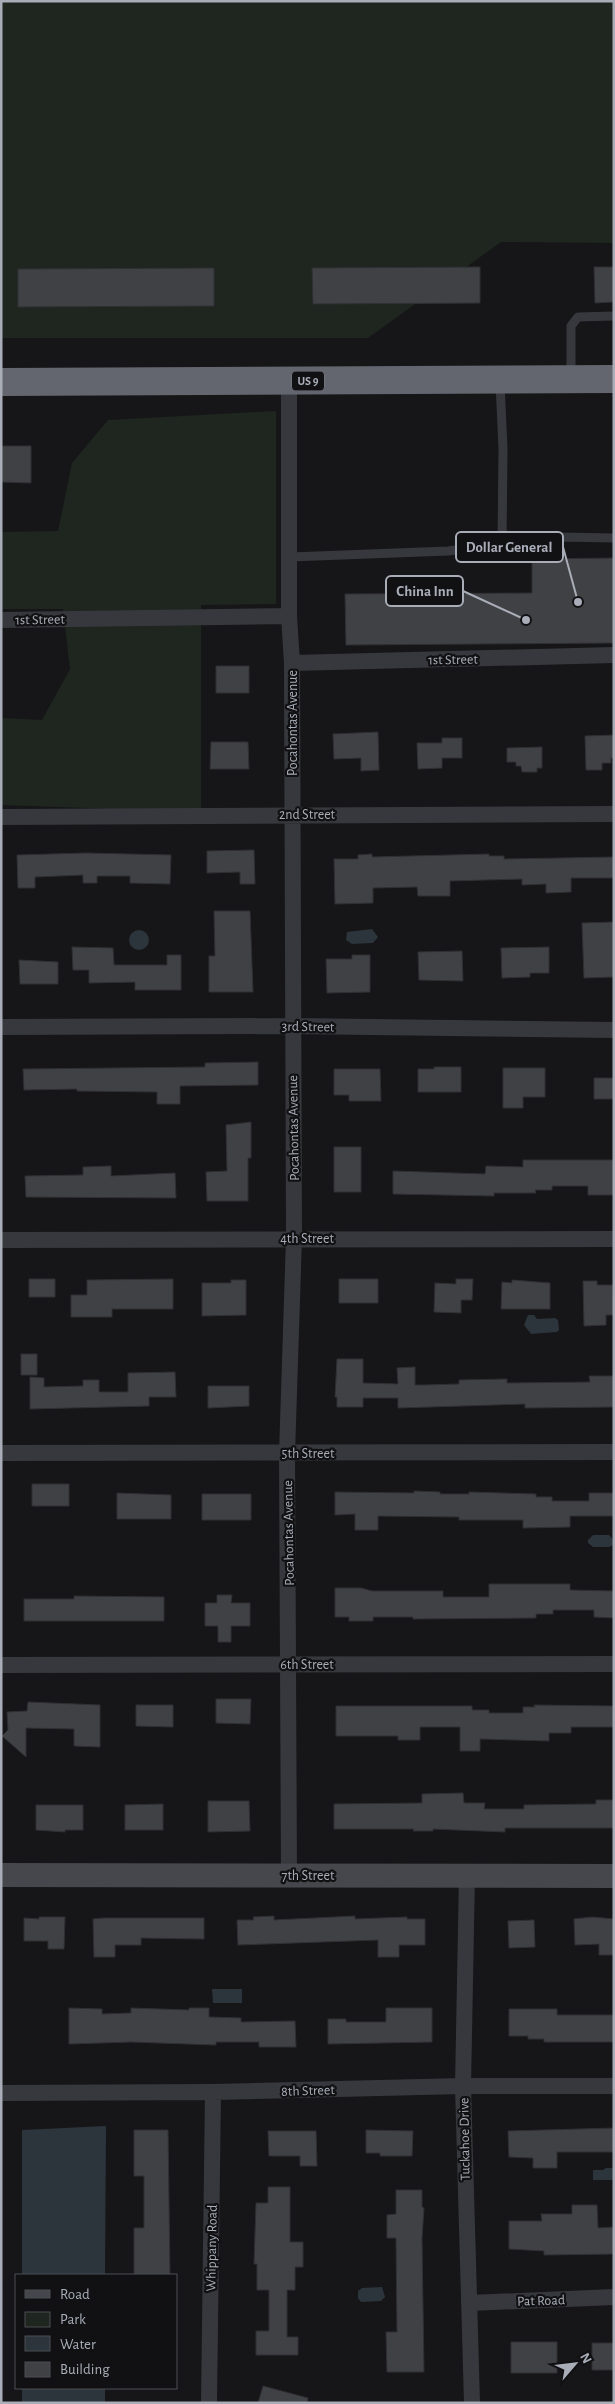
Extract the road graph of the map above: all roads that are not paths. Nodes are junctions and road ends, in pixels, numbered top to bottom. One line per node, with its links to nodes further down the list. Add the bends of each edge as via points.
1 (614, 316): 2 (lane, via 578,317 571,326)
2 (571, 379): 3 (highway, US 9); 4 (highway, US 9)
3 (614, 379)
4 (500, 380): 5 (highway, US 9); 8 (lane)
5 (289, 381): 6 (highway, US 9); 9 (street, Pocahontas Avenue)
6 (1, 382)
7 (614, 538): 8 (lane, via 558,537)
8 (502, 543): 9 (lane, via 448,551)
9 (290, 557): 10 (street, Pocahontas Avenue)
10 (289, 616): 11 (street, 1st Street); 13 (street, Pocahontas Avenue)
11 (1, 620)
12 (614, 655): 13 (street, 1st Street)
13 (292, 663): 14 (street, Pocahontas Avenue)
14 (292, 814): 15 (street, 2nd Street); 16 (street, 2nd Street); 17 (street, Pocahontas Avenue)
15 (614, 814)
16 (1, 817)
17 (292, 1026): 18 (street, 3rd Street); 19 (street, 3rd Street); 20 (street, Pocahontas Avenue)
18 (1, 1028)
19 (614, 1030)
20 (294, 1238): 21 (street, 4th Street); 22 (street, 4th Street); 25 (street, Pocahontas Avenue)
21 (614, 1239)
22 (1, 1240)
23 (614, 1452): 25 (street, 5th Street)
24 (1, 1453): 25 (street, 5th Street)
25 (287, 1454): 26 (street, Pocahontas Avenue)
26 (290, 1664): 27 (street, 6th Street); 28 (street, 6th Street); 30 (street, Pocahontas Avenue)
27 (614, 1664)
28 (1, 1665)
29 (1, 1875): 30 (street, 7th Street)
30 (288, 1875): 31 (street, 7th Street)
31 (467, 1875): 32 (street, 7th Street); 33 (street, Tuckahoe Drive)
32 (614, 1876)
33 (463, 2086): 34 (street, 8th Street); 35 (street, 8th Street); 38 (street, Tuckahoe Drive)
34 (614, 2086)
35 (213, 2092): 36 (street, 8th Street); 39 (street, Whippany Road)
36 (1, 2093)
37 (614, 2297): 38 (street, Pat Road)
38 (468, 2303): 40 (street, Tuckahoe Drive)
39 (209, 2403)
40 (472, 2403)

